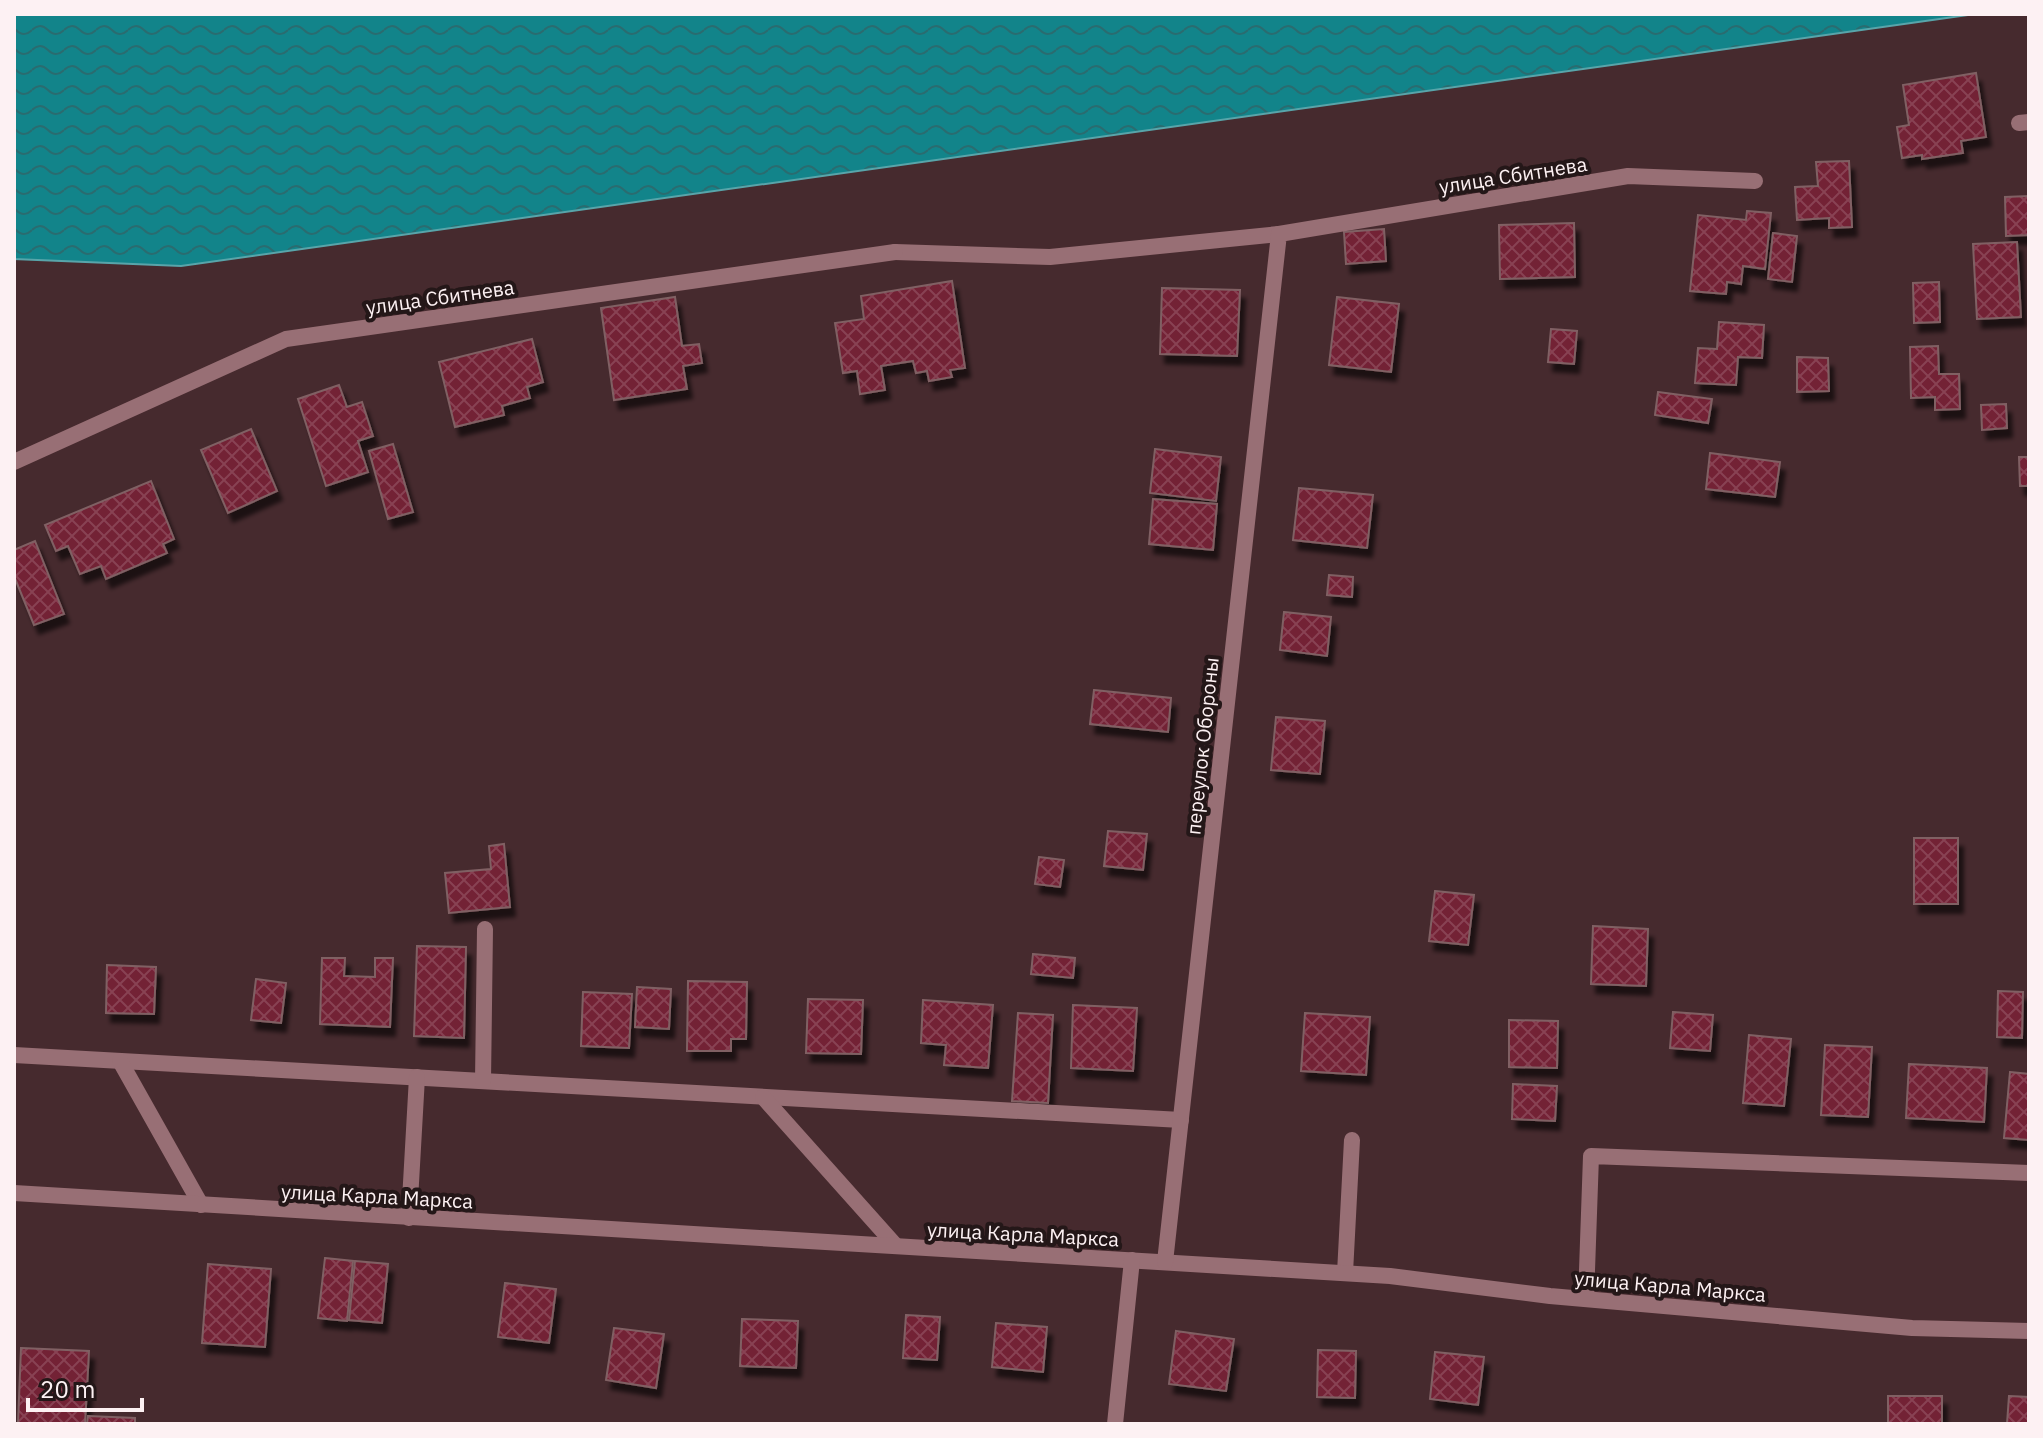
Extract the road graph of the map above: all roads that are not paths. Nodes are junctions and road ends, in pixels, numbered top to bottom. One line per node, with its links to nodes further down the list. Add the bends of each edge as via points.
1 (1755, 181): 2 (street, улица Сбитнева, via 1628,176)
2 (1279, 234): 3 (street, улица Сбитнева, via 1050,257 895,252 286,339); 10 (street, переулок Обороны)
3 (14, 462)
4 (485, 929): 8 (street)
5 (14, 1055): 6 (street)
6 (120, 1061): 7 (street); 14 (street)
7 (417, 1077): 8 (street); 15 (street)
8 (483, 1081): 9 (street)
9 (763, 1097): 10 (street); 16 (street)
10 (1181, 1120): 18 (street, переулок Обороны)
11 (1352, 1140): 19 (street)
12 (2029, 1173): 20 (street, via 1591,1156)
13 (14, 1193): 14 (street, улица Карла Маркса)
14 (201, 1205): 15 (street, улица Карла Маркса)
15 (409, 1218): 16 (street, улица Карла Маркса)
16 (896, 1246): 17 (street, улица Карла Маркса)
17 (1132, 1260): 18 (street, улица Карла Маркса); 22 (street)
18 (1165, 1262): 19 (street, улица Карла Маркса)
19 (1345, 1273): 20 (street, улица Карла Маркса)
20 (1586, 1299): 21 (street, улица Карла Маркса, via 1912,1328)
21 (2029, 1331)
22 (1115, 1424)

